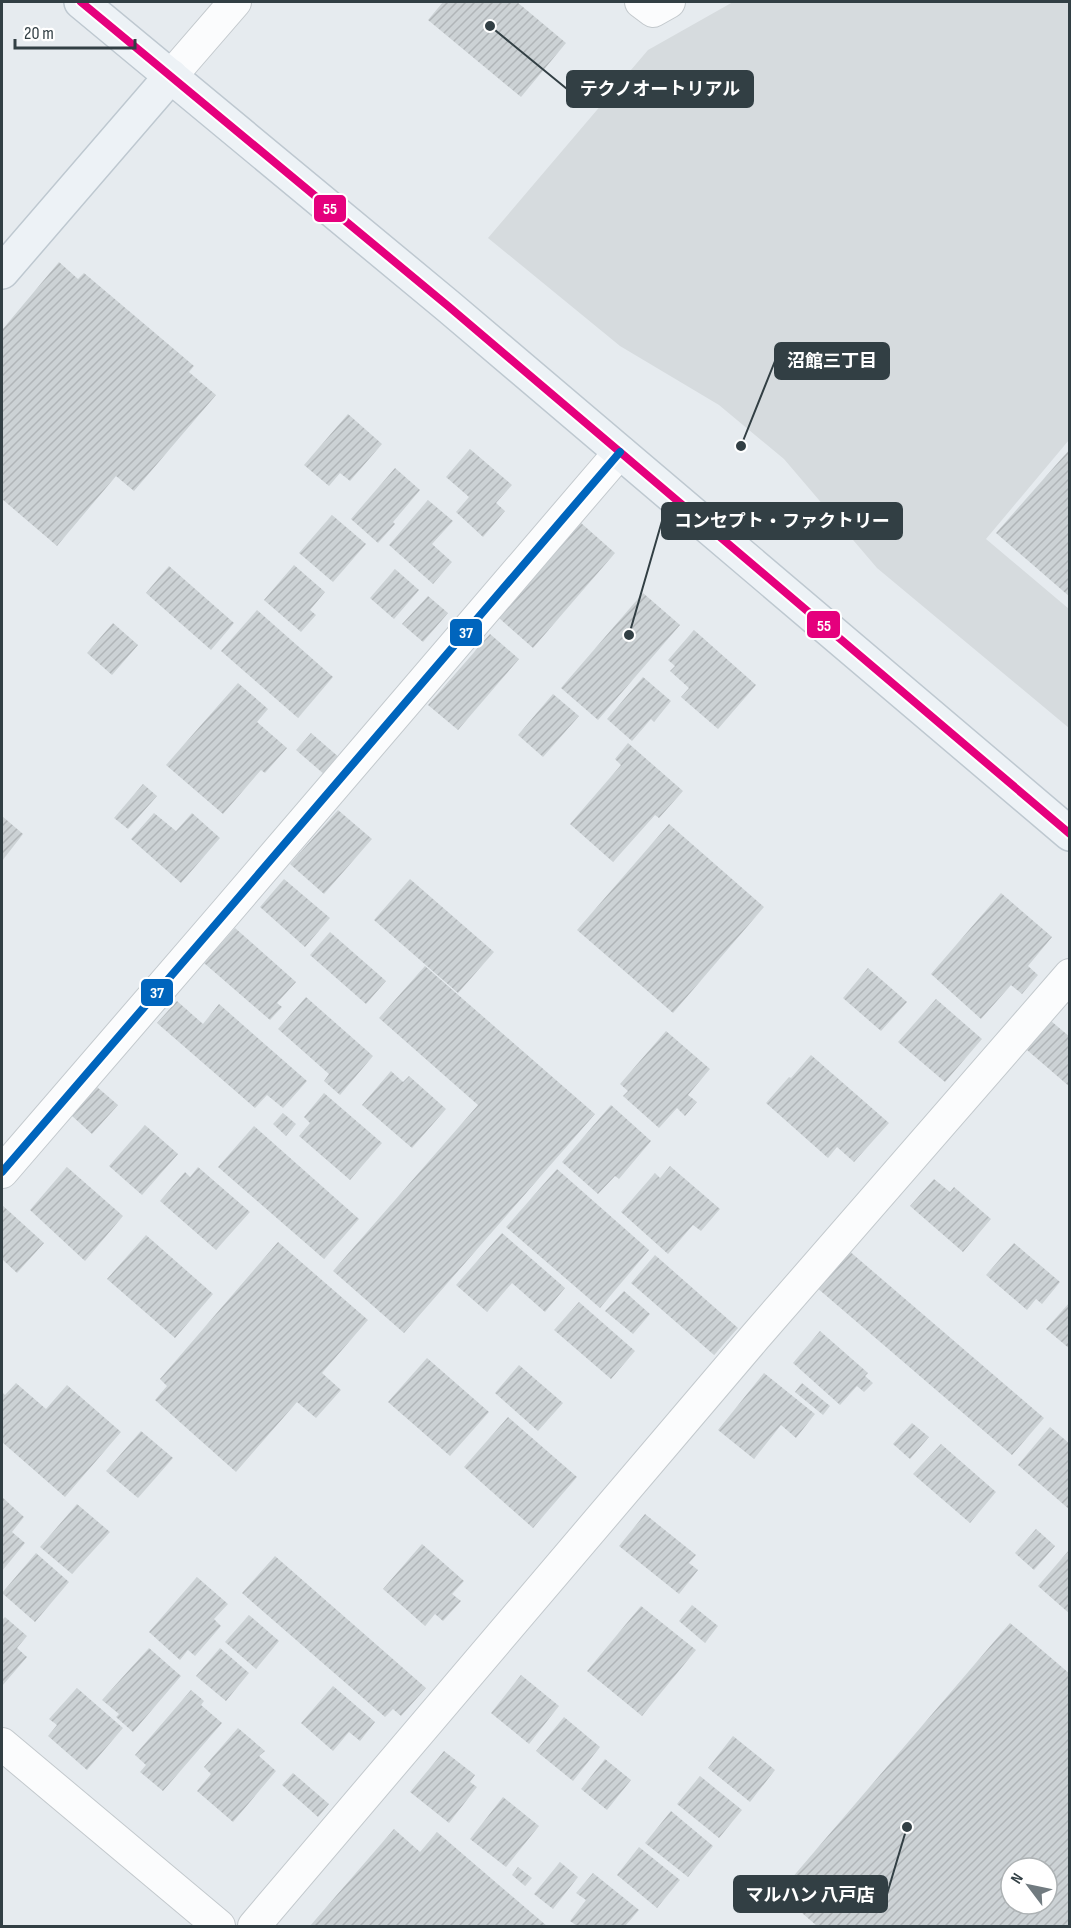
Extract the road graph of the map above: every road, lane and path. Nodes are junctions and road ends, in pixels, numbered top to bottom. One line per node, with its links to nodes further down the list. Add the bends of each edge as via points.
1 (81, 2): 5 (street)
2 (234, 2): 5 (street)
3 (641, 2): 4 (street, via 653,11)
4 (669, 2)
5 (171, 76): 6 (street); 7 (street)
6 (2, 272)
7 (620, 452): 8 (street); 10 (street)
8 (1070, 834)
9 (1070, 975): 13 (street, via 755,1337)
10 (2, 1172)
11 (2, 1744): 12 (street)
12 (219, 1926)
13 (254, 1926)

